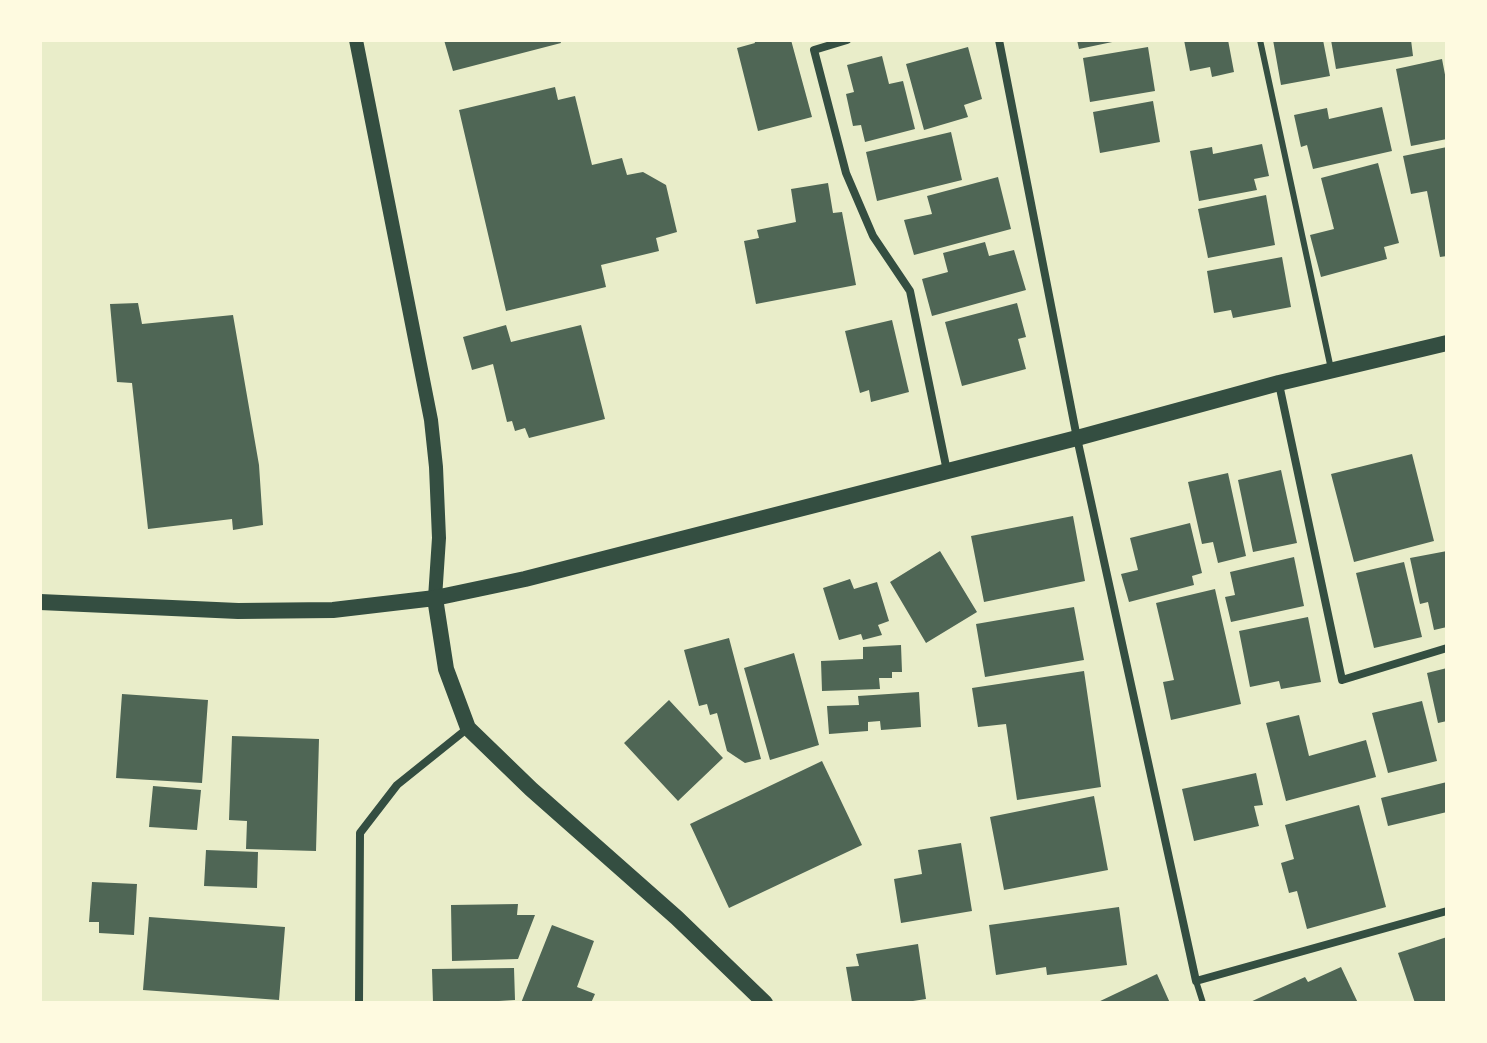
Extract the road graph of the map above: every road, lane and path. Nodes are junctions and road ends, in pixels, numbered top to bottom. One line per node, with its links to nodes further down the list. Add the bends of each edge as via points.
1 (356, 40): 10 (street, via 431,420 439,538)
2 (847, 40): 9 (street, via 814,50 846,173 873,236 910,291)
3 (999, 40): 8 (street)
4 (1260, 40): 6 (lane)
5 (1447, 343): 6 (main road)
6 (1332, 371): 7 (main road)
7 (1279, 383): 8 (main road); 12 (street, via 1342,680)
8 (1077, 438): 9 (main road); 15 (street)
9 (947, 471): 10 (main road)
10 (435, 598): 11 (main road, via 333,610 238,611); 13 (main road, via 446,669)
11 (40, 602)
12 (1447, 648)
13 (468, 728): 16 (street, via 397,785 360,833); 17 (main road)
14 (1447, 911): 15 (street)
15 (1196, 981): 18 (lane)
16 (359, 1003)
17 (765, 1003)
18 (1203, 1003)

